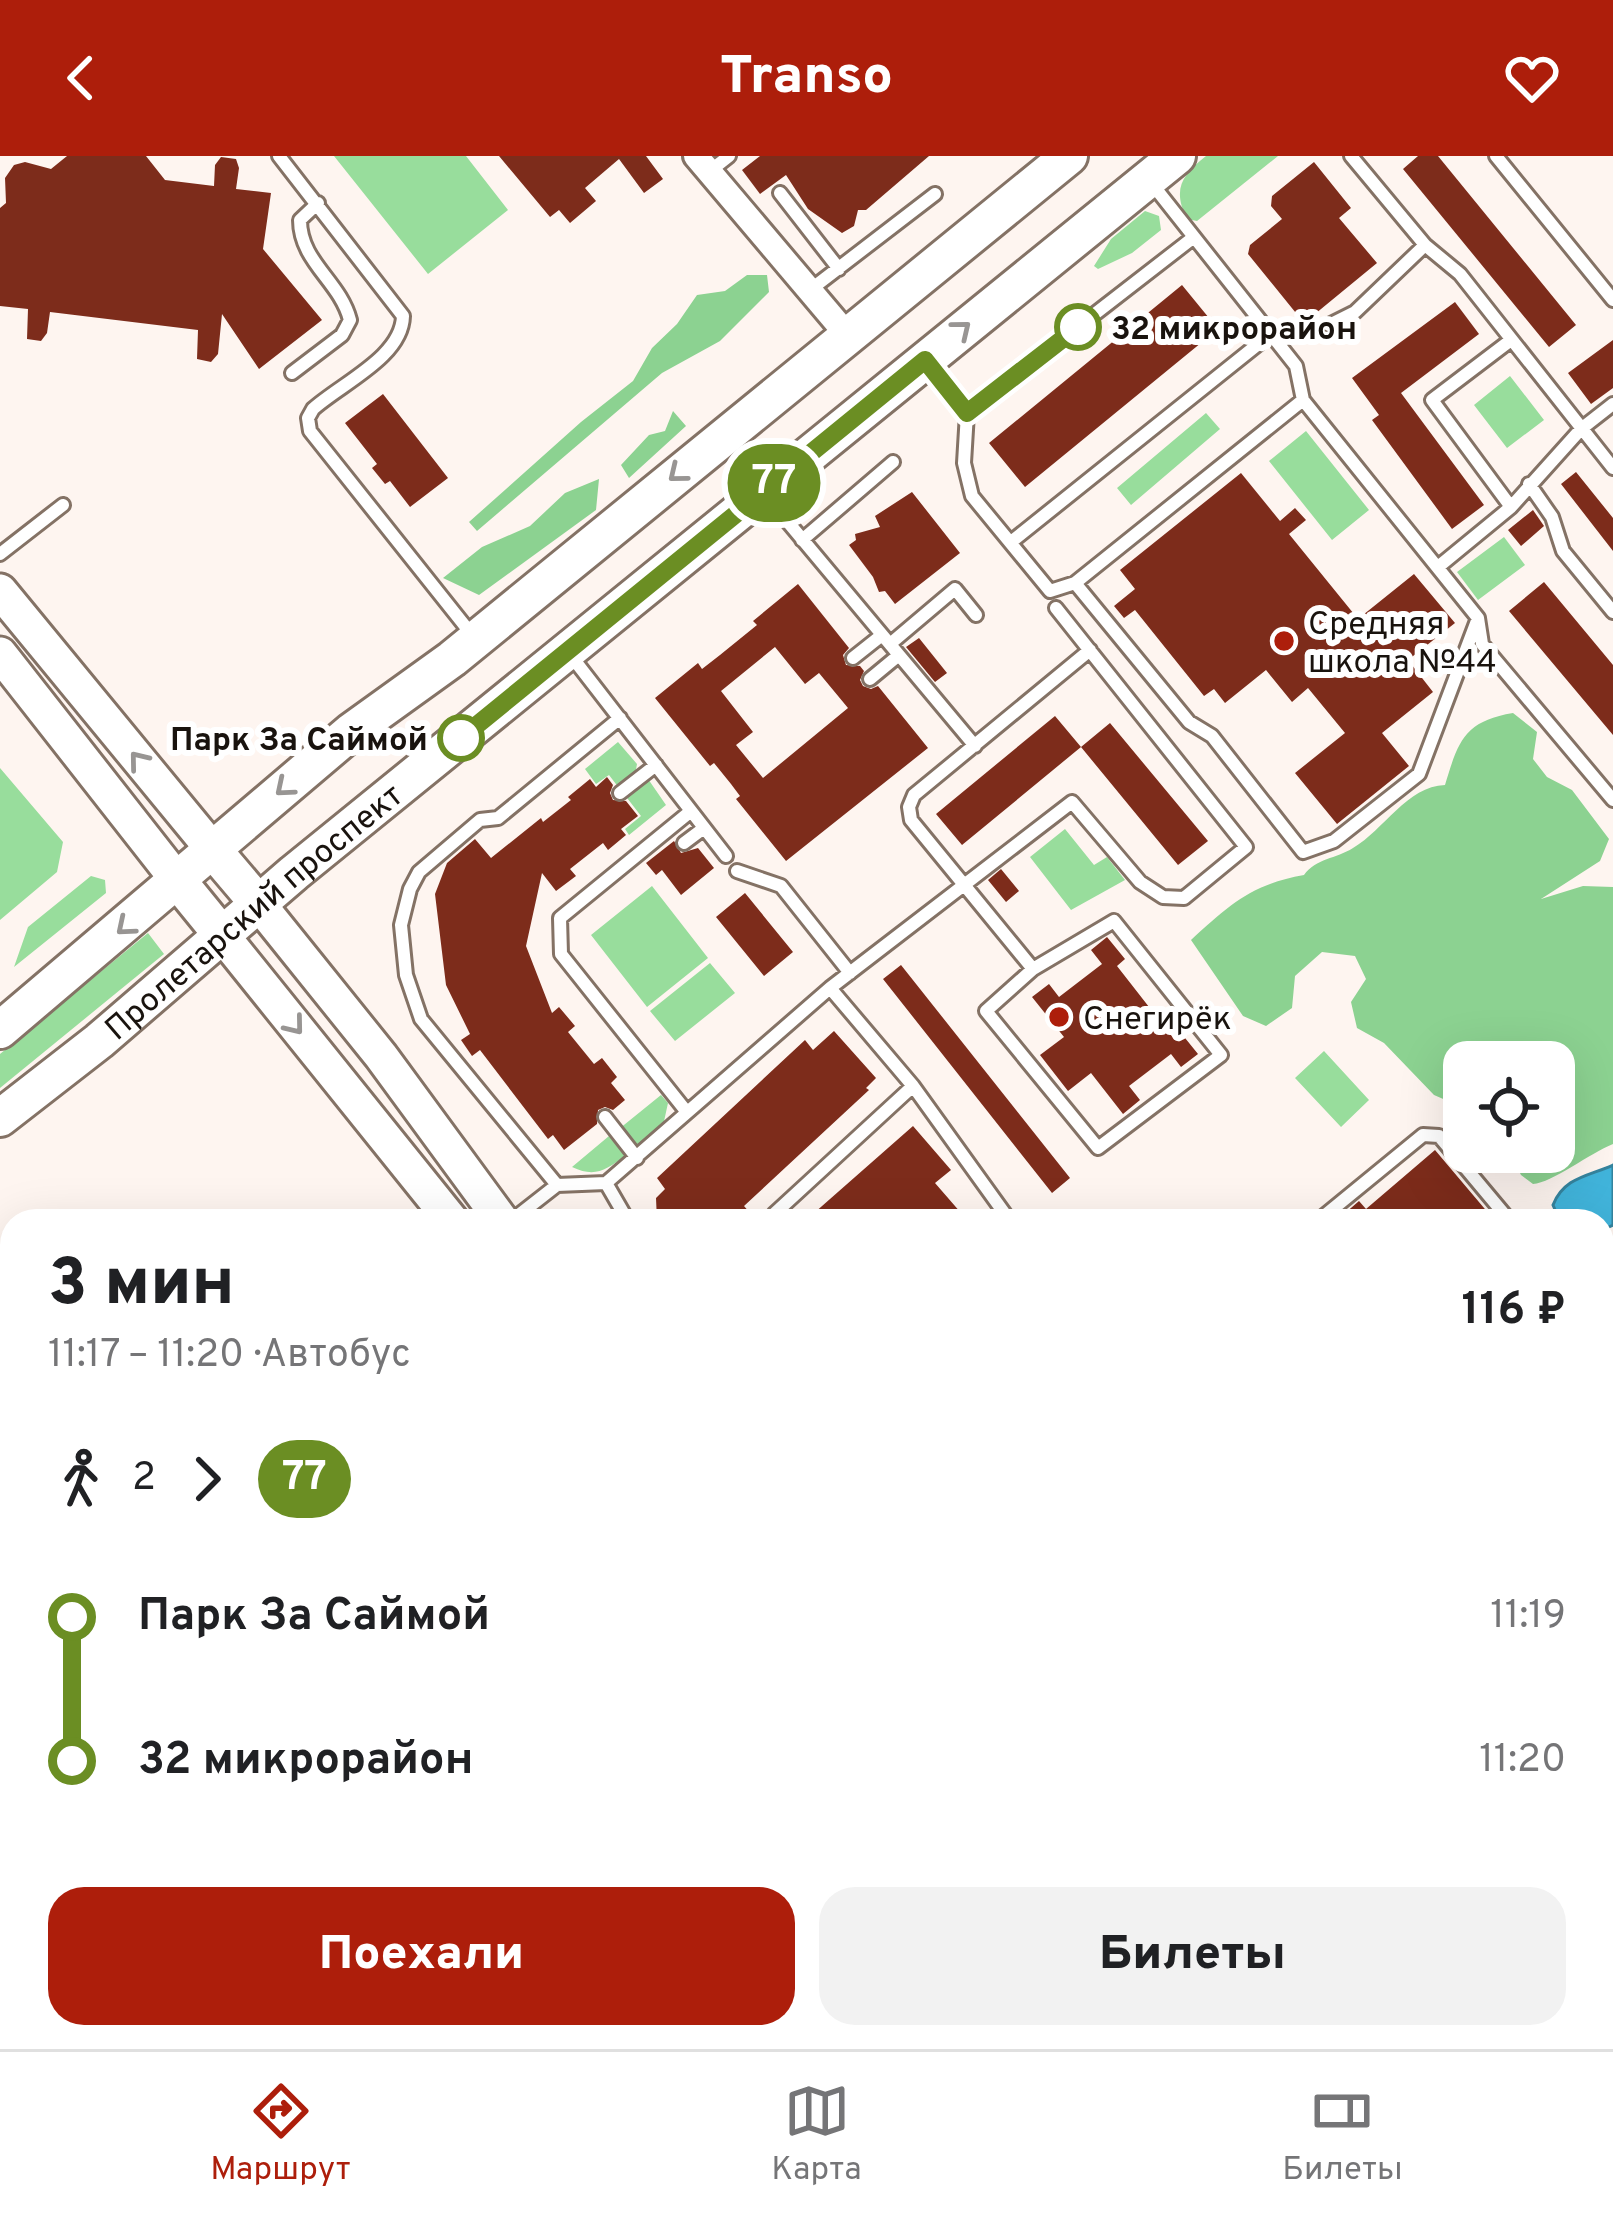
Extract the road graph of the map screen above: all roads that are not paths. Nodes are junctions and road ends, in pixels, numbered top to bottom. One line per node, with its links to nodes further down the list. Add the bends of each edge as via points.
1 (279, 156): 9 (lane)
2 (1069, 156): 17 (main road)
3 (1352, 156): 11 (lane)
4 (1496, 156): 14 (lane)
5 (712, 161): 13 (street)
6 (1162, 168): 10 (lane); 19 (main road, Пролетарский проспект, one-way to 6)
7 (780, 193): 12 (lane)
8 (934, 194): 12 (lane)
9 (318, 203): 20 (lane, via 299,220 300,236 350,320); 41 (lane, via 404,316 394,345 314,409 310,431)
10 (1194, 237): 16 (lane); 23 (lane)
11 (1425, 245): 15 (lane, via 1383,289); 18 (lane, via 1460,274)
12 (838, 269): 13 (lane)
13 (810, 290): 17 (street)
14 (1613, 300)
15 (1329, 326)
16 (1272, 333): 21 (lane, via 1296,366); 32 (lane)
17 (849, 337): 41 (main road, one-way to 41)
18 (1511, 340): 24 (lane); 30 (lane, via 1432,400)
19 (925, 360): 23 (lane); 28 (main road, Пролетарский проспект)
20 (292, 373)
21 (1303, 400): 34 (lane); 35 (lane)
22 (1613, 404): 24 (lane)
23 (967, 413): 32 (lane, via 964,463 972,496)
24 (1581, 429): 26 (lane); 27 (lane)
25 (893, 462): 31 (lane)
26 (1613, 467)
27 (1529, 484): 30 (lane); 38 (lane, via 1563,551)
28 (763, 492): 31 (lane); 44 (main road, Пролетарский проспект)
29 (63, 505): 33 (lane)
30 (1511, 508): 34 (lane)
31 (802, 540): 42 (lane)
32 (1011, 542): 35 (lane, via 1050,591)
33 (0, 554)
34 (1438, 567): 40 (lane)
35 (1075, 583): 40 (lane, via 1303,852 1334,842 1419,774)
36 (0, 591): 56 (main road, one-way to 36)
37 (1056, 608): 43 (lane)
38 (1613, 612)
39 (976, 615): 42 (lane, via 955,589)
40 (1478, 618): 52 (lane, via 1481,644)
41 (476, 639): 56 (main road, one-way to 56)
42 (890, 644): 46 (lane); 47 (lane); 49 (lane)
43 (1090, 650): 49 (lane); 60 (lane, via 1246,847 1184,898 1163,897 1140,882 1072,802)
44 (567, 651): 48 (lane); 61 (main road, Пролетарский проспект)
45 (0, 654): 59 (main road)
46 (853, 658)
47 (870, 679)
48 (620, 718): 50 (lane); 73 (lane, via 419,872 404,907 406,975 421,1019)
49 (975, 746): 60 (lane, via 909,807)
50 (656, 765): 51 (lane); 53 (lane)
51 (620, 794)
52 (1613, 800)
53 (691, 811): 54 (lane); 68 (lane, via 560,918 561,954)
54 (704, 828): 55 (lane); 57 (lane)
55 (684, 843)
56 (213, 850): 59 (main road); 61 (main road)
57 (726, 856)
58 (737, 871): 64 (lane, via 781,886)
59 (178, 881): 62 (main road); 66 (main road, one-way to 66)
60 (963, 886): 63 (lane); 64 (lane)
61 (258, 903): 62 (main road, Пролетарский проспект); 75 (main road)
62 (222, 935): 70 (main road, Пролетарский проспект); 74 (main road, one-way to 74)
63 (1033, 969): 63 (lane, via 1114,921 1222,1055 1098,1148 986,1011)
64 (850, 973): 65 (lane)
65 (830, 988): 67 (lane); 68 (lane)
66 (0, 1030)
67 (913, 1086): 78 (lane); 79 (lane)
68 (686, 1111): 71 (lane)
69 (605, 1117): 71 (lane)
70 (0, 1118)
71 (637, 1157): 72 (lane)
72 (606, 1184): 73 (lane); 77 (lane)
73 (557, 1185): 76 (lane)
74 (442, 1209)
75 (493, 1209)
76 (526, 1209)
77 (621, 1209)
78 (779, 1209)
79 (1001, 1209)
80 (1333, 1209): 81 (lane, via 1424,1135 1439,1136)
81 (1500, 1209)

